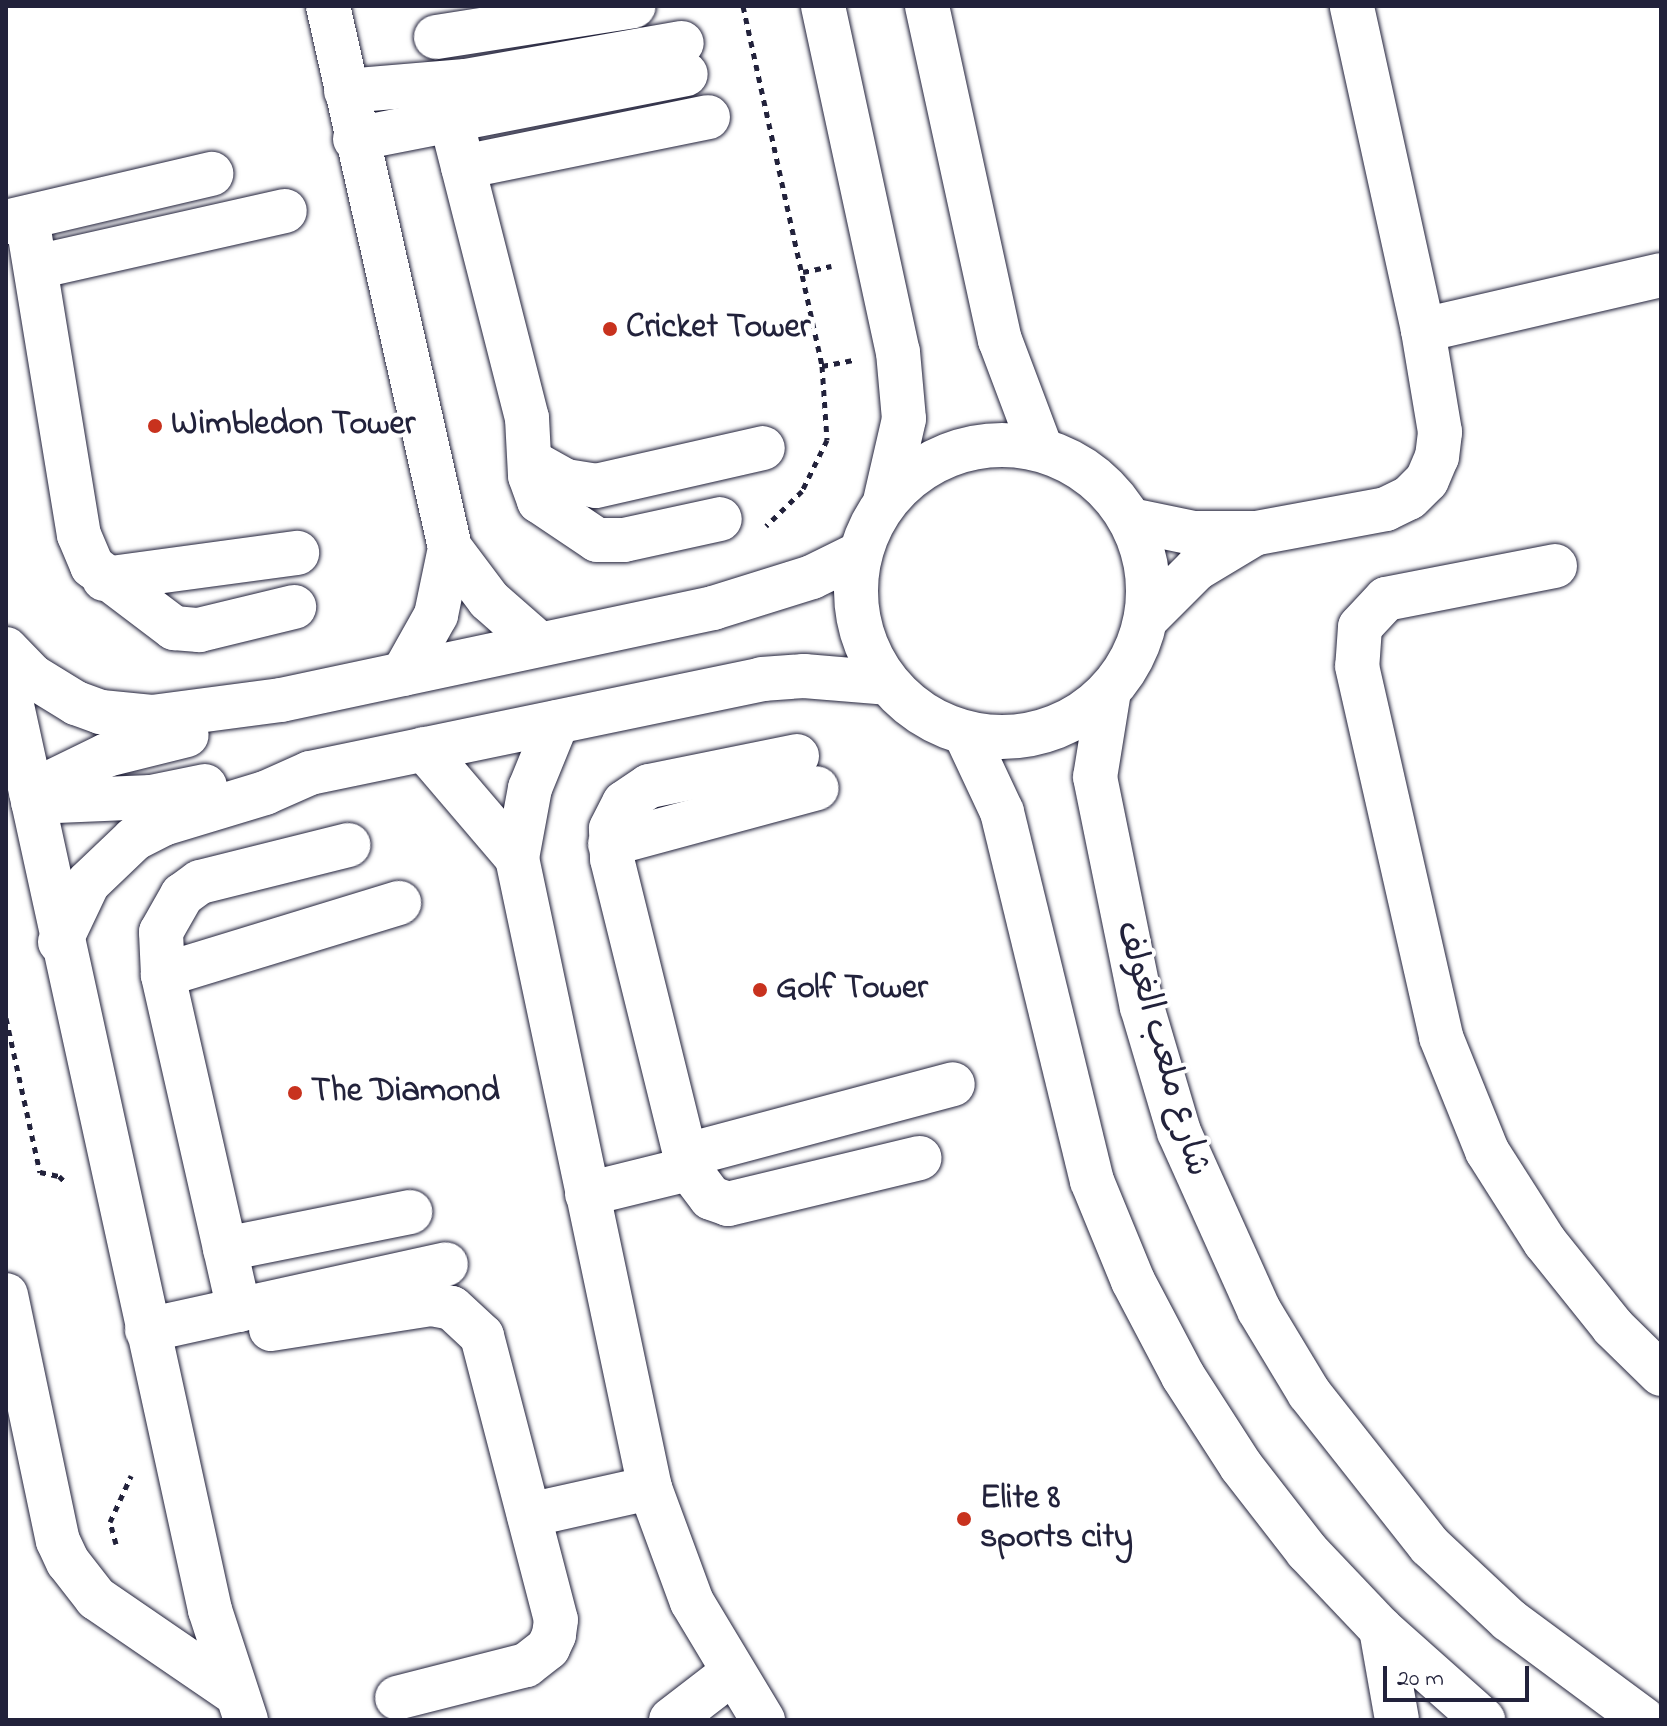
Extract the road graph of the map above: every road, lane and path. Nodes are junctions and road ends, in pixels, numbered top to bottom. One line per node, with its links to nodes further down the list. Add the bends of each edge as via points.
1 (328, 6): 9 (street)
2 (634, 6): 7 (street)
3 (743, 6): 32 (path, via 822,366 827,440 802,491 763,529)
4 (823, 6): 23 (street, via 898,352 904,419)
5 (927, 6): 21 (street, via 1000,340)
6 (1352, 6): 19 (street)
7 (432, 22): 10 (street)
8 (684, 59): 10 (street)
9 (346, 91): 10 (street); 12 (street)
10 (448, 102): 12 (street); 13 (street)
11 (708, 117): 13 (street)
12 (355, 139): 27 (street)
13 (463, 167): 22 (street, via 527,418)
14 (211, 174): 16 (street)
15 (285, 211): 17 (street)
16 (16, 220): 17 (street)
17 (36, 267): 31 (street, via 79,535)
18 (1661, 275): 19 (street)
19 (1423, 330): 26 (street, via 1440,432 1427,480 1409,498 1386,509)
20 (763, 448): 22 (street, via 596,486 566,481)
21 (1041, 449): 23 (street, via 998,444 956,451 917,471); 25 (street, via 1091,473)
22 (530, 461): 24 (street, via 539,501 597,540 624,540)
23 (885, 501): 29 (street)
24 (720, 519)
25 (1131, 520): 26 (street, via 1193,533); 34 (street, via 1149,578)
26 (1257, 533): 34 (street, via 1196,569)
27 (450, 548): 35 (street, via 489,600); 37 (street, via 436,615)
28 (297, 553): 31 (street)
29 (859, 554): 32 (street); 39 (street, via 858,622 869,655)
30 (1555, 566): 65 (street, via 1386,599 1360,627 1357,666 1441,1037 1487,1151 1545,1242 1613,1327)
31 (104, 579): 33 (street, via 162,622 186,630)
32 (781, 587): 35 (street, via 713,608)
33 (294, 607)
34 (1147, 618): 40 (street, via 1133,657)
35 (538, 643): 37 (street)
36 (6, 649): 41 (street, via 53,692 101,712 152,717)
37 (403, 674): 41 (street)
38 (6, 678): 47 (street)
39 (887, 683): 42 (street, via 762,679); 43 (street, via 935,723)
40 (1109, 691): 43 (street, via 1079,716 1043,732 1004,738); 78 (street, شارع ملعب الغولف, via 1095,777 1142,1007 1179,1132 1259,1310 1309,1393 1430,1546 1509,1620)
41 (281, 700): 47 (street, via 238,724 107,755)
42 (557, 722): 44 (street); 49 (street, via 530,788)
43 (965, 733): 70 (street, via 1002,812 1092,1181 1133,1281 1183,1376 1241,1466 1307,1551)
44 (424, 749): 46 (street); 49 (street)
45 (807, 772): 56 (street, via 649,786 624,803 610,844)
46 (310, 773): 47 (street, via 262,773 151,797); 51 (street, via 134,839 88,883)
47 (32, 797): 51 (street)
48 (348, 845): 52 (street, via 200,882 182,895 161,932)
49 (517, 858): 57 (street)
50 (399, 903): 52 (street)
51 (60, 942): 64 (street)
52 (163, 975): 60 (street)
53 (6, 1018): 58 (path, via 40,1172 59,1176)
54 (953, 1084): 56 (street)
55 (920, 1158): 56 (street, via 728,1204 698,1186)
56 (688, 1162): 57 (street)
57 (587, 1194): 67 (street)
58 (77, 1195)
59 (410, 1212): 60 (street)
60 (225, 1249): 63 (street)
61 (446, 1264): 63 (street)
62 (8, 1317): 73 (street, via 58,1541 68,1562 96,1598)
63 (255, 1320): 64 (street); 68 (street, via 431,1304 470,1319 482,1336)
64 (147, 1330): 73 (street, via 210,1610)
65 (1661, 1374)
66 (132, 1473): 69 (path, via 110,1522)
67 (650, 1488): 68 (street); 71 (street, via 692,1602)
68 (529, 1515): 72 (street, via 556,1620 548,1648 526,1665)
69 (118, 1550)
70 (1381, 1629): 76 (street); 77 (street)
71 (732, 1673): 74 (street); 75 (street)
72 (397, 1698)
73 (241, 1706)
74 (671, 1720)
75 (763, 1720)
76 (1397, 1720)
77 (1483, 1720)
78 (1644, 1720)

